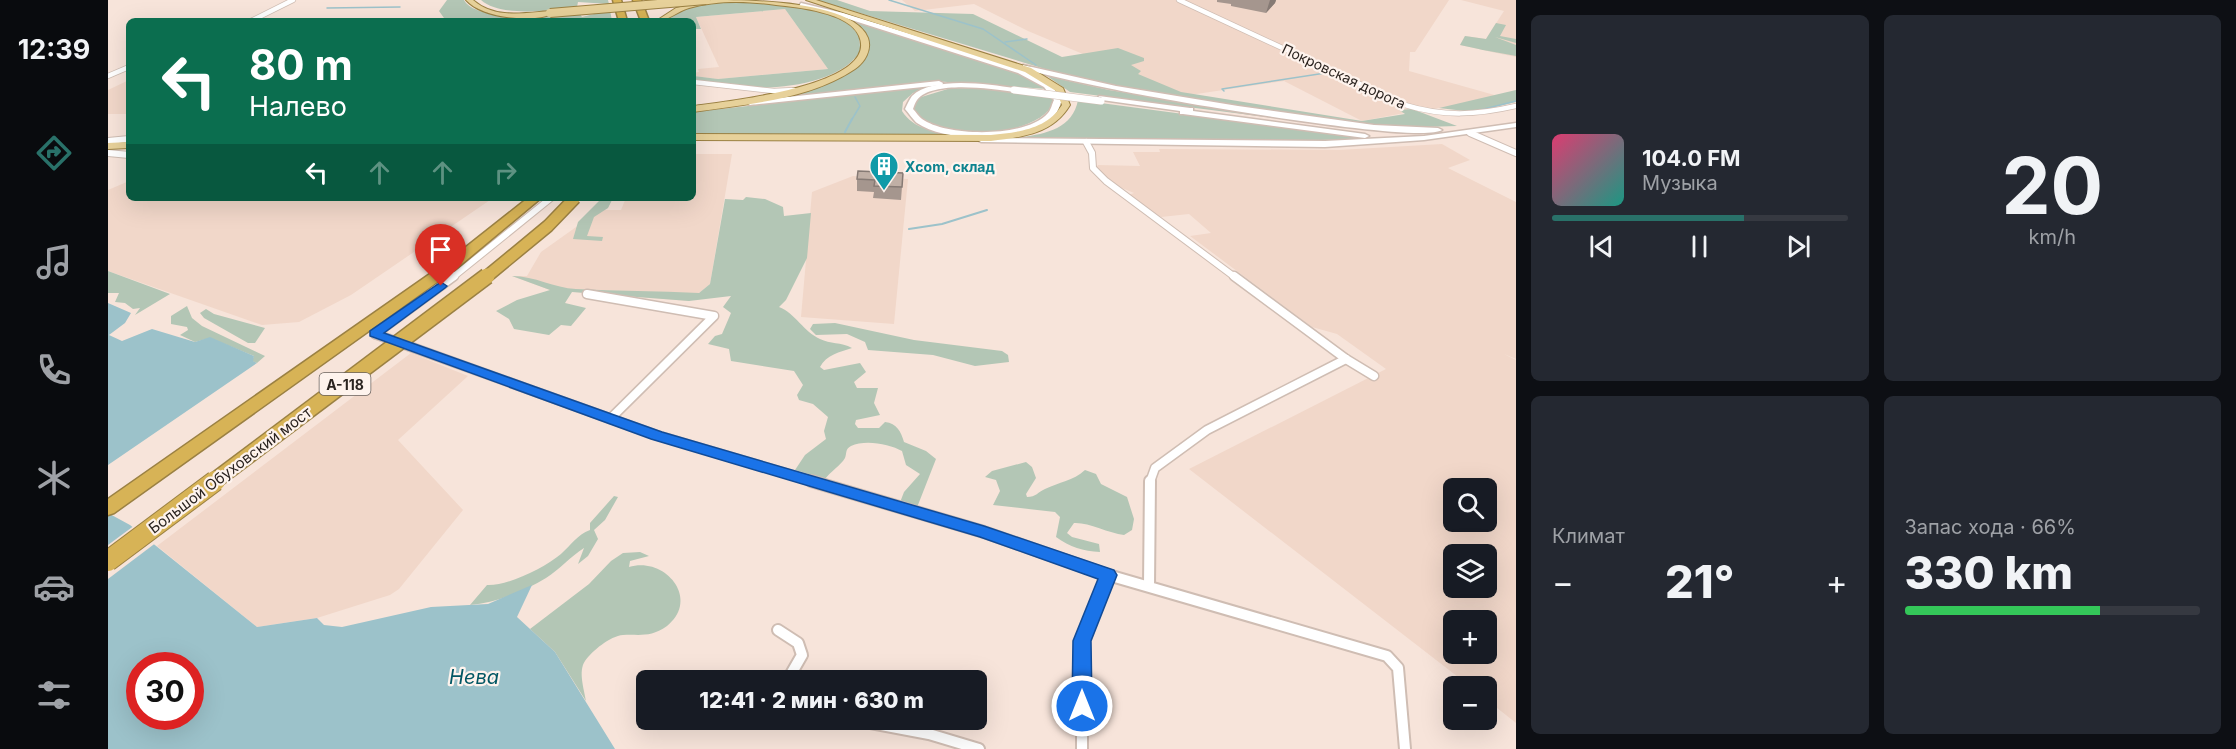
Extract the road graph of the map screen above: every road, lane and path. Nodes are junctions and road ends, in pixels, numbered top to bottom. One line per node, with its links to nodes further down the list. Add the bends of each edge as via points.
1 (293, 0): 14 (street)
2 (469, 0): 12 (main road, via 480,9 501,14)
3 (476, 0): 12 (main road, via 505,11)
4 (617, 0): 15 (highway)
5 (637, 0): 16 (highway)
6 (683, 0): 12 (main road, bridge)
7 (706, 0): 12 (main road, bridge)
8 (750, 0): 11 (main road); 17 (main road, via 690,5)
9 (788, 0): 13 (main road)
10 (1179, 0): 27 (street, Покровская дорога, via 1405,105 1465,117)
11 (805, 3): 13 (main road); 23 (main road, via 1021,71 1047,85 1058,100 1050,118 1016,131 968,134 930,127 916,120 909,109 911,101 923,93 956,86); 24 (main road, via 854,25 866,47 860,60 850,68)
12 (550, 12)
13 (853, 14): 18 (main road)
14 (257, 18)
15 (621, 18)
16 (644, 18)
17 (664, 18)
18 (1002, 60): 31 (main road, via 1089,84 1182,100 1368,127); 36 (main road, via 1055,86 1065,100 1063,110 1054,120 1031,131)
19 (126, 68): 20 (street)
20 (108, 76)
21 (696, 82): 22 (street)
22 (738, 88): 24 (street); 26 (street, via 748,93 747,98)
23 (1014, 88): 25 (main road, bridge); 28 (main road, via 936,83)
24 (794, 90): 26 (main road)
25 (1101, 100): 31 (main road, via 1377,133 1420,134); 34 (main road, via 1325,131)
26 (739, 101): 28 (main road)
27 (1516, 106)
28 (696, 108)
29 (1516, 120): 31 (main road)
30 (1516, 125): 32 (main road)
31 (1459, 129)
32 (1470, 133): 34 (main road); 43 (street)
33 (696, 137): 36 (main road)
34 (1424, 138): 38 (main road, via 1325,144)
35 (126, 140): 37 (street)
36 (950, 140): 38 (main road)
37 (108, 141)
38 (1086, 142): 48 (street, via 1093,168 1106,181)
39 (126, 145): 40 (main road)
40 (108, 146)
41 (108, 152): 42 (main road)
42 (126, 153)
43 (1516, 153)
44 (531, 201): 51 (highway, А-118, via 452,265)
45 (547, 201): 50 (street, via 485,253 375,334)
46 (572, 201): 52 (highway, Большой Обуховский мост / А-118, bridge, via 494,271)
47 (587, 294): 50 (street, via 714,316)
48 (1346, 359): 49 (street); 54 (street, via 1207,430 1155,468 1149,485)
49 (1374, 376)
50 (610, 419): 53 (street, via 984,532)
51 (108, 508)
52 (108, 561)
53 (1108, 575): 54 (street); 59 (street, via 1082,641)
54 (1149, 586): 60 (street, via 1387,656 1398,668)
55 (778, 630): 56 (street, via 798,644 802,654)
56 (793, 670)
57 (900, 730): 58 (street)
58 (979, 749)
59 (1082, 749)
60 (1405, 749)

